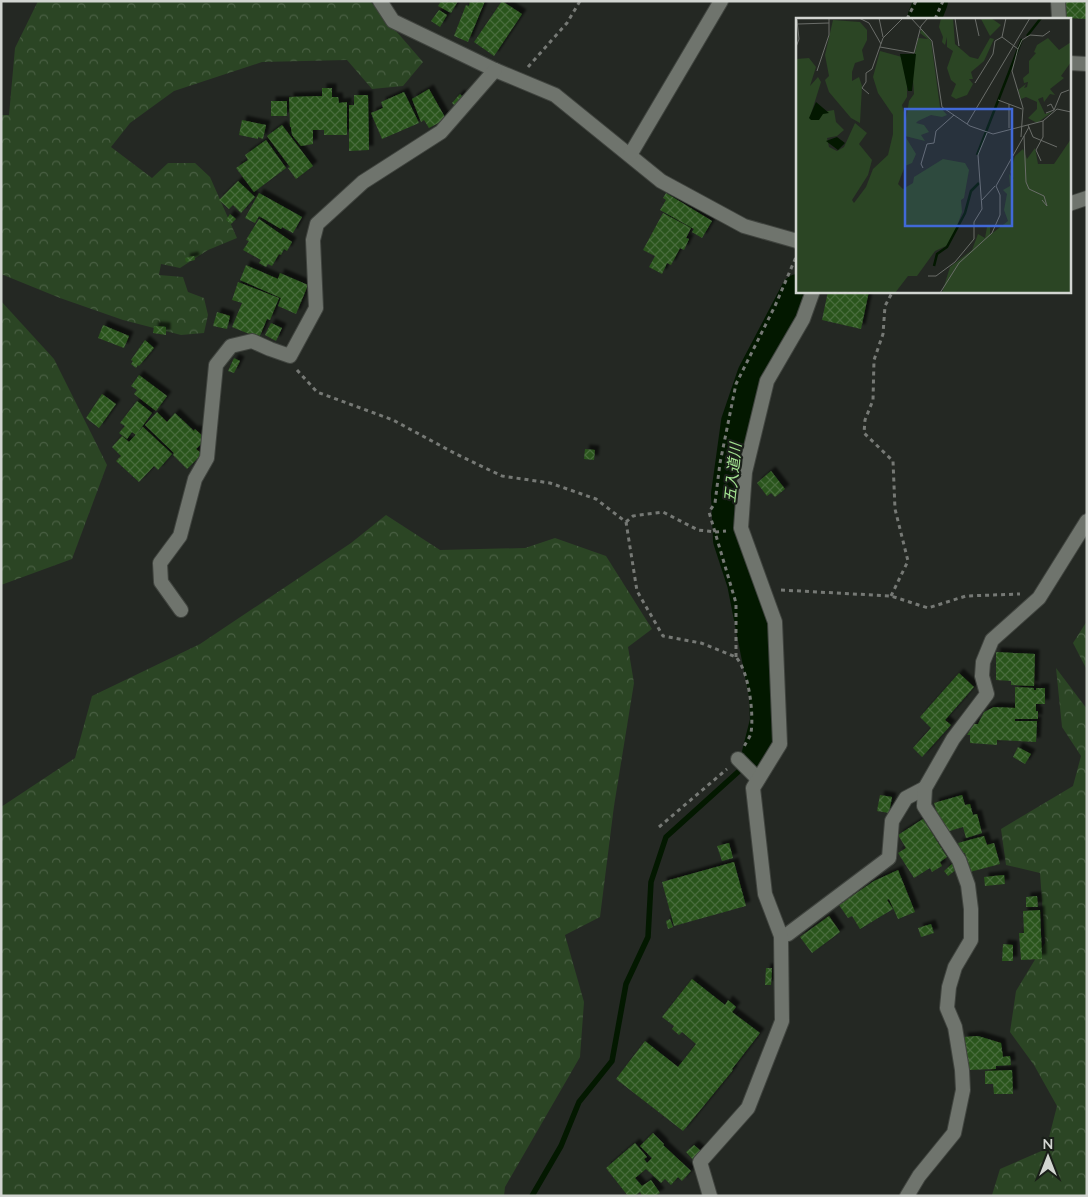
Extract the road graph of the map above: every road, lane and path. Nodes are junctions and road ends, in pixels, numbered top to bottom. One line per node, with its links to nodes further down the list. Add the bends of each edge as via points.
1 (380, 1): 12 (street, via 393,20)
2 (580, 1): 13 (path, via 568,23)
3 (721, 1): 14 (street)
4 (916, 1): 7 (path)
5 (943, 1): 8 (path)
6 (1058, 1): 9 (street)
7 (908, 18)
8 (935, 18)
9 (1060, 18)
10 (1070, 63): 11 (street)
11 (1087, 64)
12 (495, 70): 13 (street); 20 (street, via 441,132 363,182 318,224 313,240 316,308)
13 (518, 79): 14 (street, via 555,95)
14 (630, 155): 17 (street, via 661,181 744,226)
15 (1087, 198): 16 (street)
16 (1070, 204)
17 (796, 241)
18 (813, 292): 24 (street, via 802,319 768,381 744,472 741,528)
19 (893, 292): 25 (path, via 886,306 883,334 874,360 873,400 864,433 893,461 895,509 908,561)
20 (290, 356): 22 (path, via 295,367 317,392 393,420 502,476 550,483 596,499); 27 (street, via 252,341 231,346 216,365 207,458 194,478 180,536 160,563 161,582)
21 (1087, 521): 26 (street)
22 (626, 522): 23 (path, via 634,516 663,512 698,530); 28 (path, via 636,591 663,636 702,643 736,657 740,662 750,694 751,734)
23 (715, 532)
24 (764, 592): 25 (path); 29 (street, via 775,622 780,744)
25 (891, 596): 26 (path, via 928,608 966,596 1032,593)
26 (1039, 598): 30 (street, via 992,640 983,662 986,694 953,739)
27 (181, 610)
28 (738, 759): 29 (street); 31 (path)
29 (758, 779): 32 (street, via 752,788 765,894)
30 (925, 788): 32 (street, via 906,798 892,821 889,858); 34 (street, via 924,806 960,860 968,884 971,940 955,967 947,1008 955,1027 962,1070 962,1090 954,1133)
31 (659, 827)
32 (781, 936): 33 (street, via 782,1021 748,1108 700,1162)
33 (710, 1196)
34 (907, 1196)

